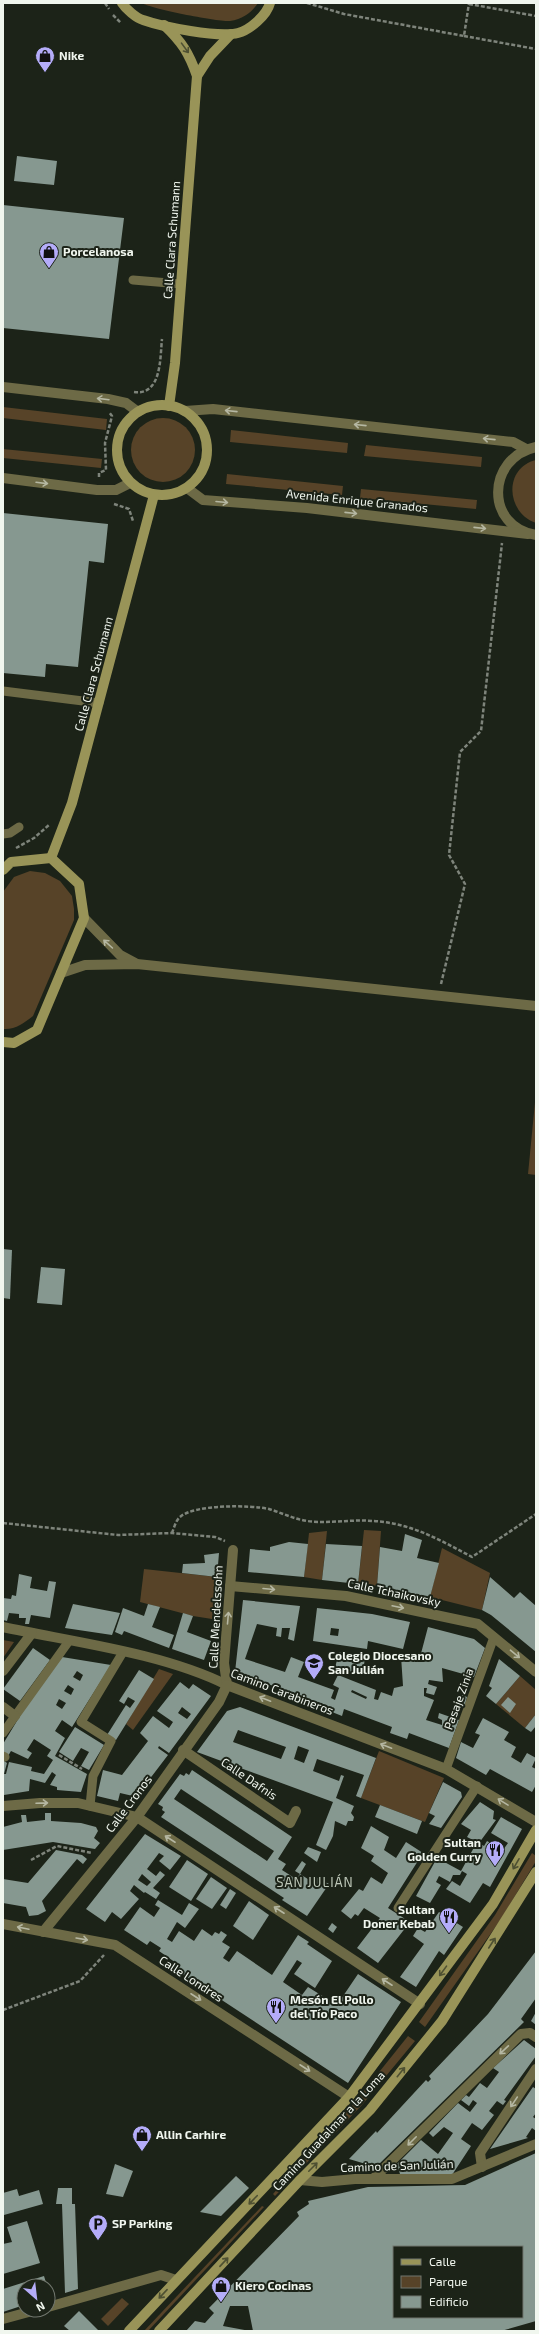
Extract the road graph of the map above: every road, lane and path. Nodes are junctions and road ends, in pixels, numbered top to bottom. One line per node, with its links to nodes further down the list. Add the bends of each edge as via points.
1 (105, 3): 7 (path, via 117,21)
2 (122, 3): 8 (main road, via 142,20)
3 (270, 3): 9 (main road, via 269,8 255,24 239,33)
4 (307, 3): 10 (path, via 344,14)
5 (469, 4): 6 (path); 10 (path)
6 (536, 16)
7 (124, 24)
8 (164, 25): 9 (main road, via 201,32); 12 (main road, Calle Clara Schumann, one-way to 12, via 190,54)
9 (231, 34): 12 (main road, Calle Clara Schumann, via 210,56)
10 (464, 36): 11 (path)
11 (536, 49)
12 (197, 76): 14 (main road, Calle Clara Schumann)
13 (133, 280): 14 (lane)
14 (181, 284): 19 (main road, Calle Clara Schumann)
15 (162, 338): 17 (path, via 157,378 152,387 139,392)
16 (3, 387): 18 (street, one-way to 16)
17 (127, 391)
18 (108, 399): 21 (street, via 126,403); 26 (path, via 107,409 112,416 105,443 106,470 99,473)
19 (169, 406): 20 (main road); 21 (main road, via 148,407)
20 (185, 411): 22 (street, one-way to 20, via 513,442 213,409); 25 (main road, via 197,421 204,434 207,449 205,464 198,478)
21 (138, 412): 24 (main road, via 128,420 120,432 117,445 120,466)
22 (531, 448): 31 (street, via 514,456 505,466 499,478 497,492 506,518 516,527)
23 (3, 478): 26 (street, one-way to 26)
24 (130, 483): 26 (street, via 116,490); 27 (main road, via 141,491)
25 (187, 488): 27 (main road, via 166,496); 30 (street, Avenida Enrique Granados, one-way to 30, via 203,500 307,508)
26 (97, 490)
27 (154, 495): 33 (main road, Calle Clara Schumann)
28 (108, 502): 29 (path, via 129,509)
29 (134, 524)
30 (504, 530): 31 (street, Avenida Enrique Granados); 43 (path, via 481,731 460,752 449,855 465,884)
31 (532, 534)
32 (3, 691): 33 (lane)
33 (99, 703): 38 (main road, Calle Clara Schumann, via 72,803)
34 (50, 824): 37 (path, via 34,838)
35 (19, 827): 36 (lane)
36 (3, 834)
37 (9, 851)
38 (51, 858): 39 (main road, via 11,862); 40 (main road, via 79,884)
39 (3, 870)
40 (84, 918): 41 (street, one-way to 40, via 120,955); 42 (main road)
41 (137, 964): 42 (street, via 85,965); 43 (street)
42 (61, 973): 46 (main road, via 37,1030)
43 (438, 996): 44 (street)
44 (536, 1006)
45 (3, 1042): 46 (main road)
46 (14, 1043): 47 (street)
47 (3, 1048)
48 (536, 1514): 50 (path, via 472,1557 409,1526 373,1521 305,1521 268,1509 239,1506 191,1510 179,1517)
49 (3, 1523): 50 (path, via 118,1536)
50 (172, 1533): 51 (path, via 215,1537 229,1543)
51 (233, 1550): 52 (street, Calle Mendelssohn)
52 (230, 1586): 55 (street, Calle Tchaikovsky, one-way to 55, via 346,1596 478,1624); 60 (street, Calle Mendelssohn, one-way to 52, via 224,1663)
53 (3, 1627): 54 (street, Camino Carabineros)
54 (32, 1633): 56 (street, Camino Carabineros); 58 (street)
55 (494, 1637): 59 (street, Calle Tchaikovsky, one-way to 59); 66 (lane, Pasaje Zinia)
56 (70, 1641): 57 (street, Camino Carabineros); 62 (lane)
57 (124, 1652): 60 (street, Camino Carabineros, via 203,1673); 67 (lane, via 81,1722 111,1741)
58 (3, 1671)
59 (536, 1672)
60 (227, 1685): 64 (street, Calle Cronos, via 219,1702); 66 (street, Camino Carabineros, one-way to 60)
61 (3, 1706): 62 (street)
62 (15, 1716): 63 (lane)
63 (3, 1733)
64 (183, 1750): 71 (street, Calle Dafnis, via 290,1823); 72 (street, Calle Cronos)
65 (59, 1755): 67 (path)
66 (446, 1769): 68 (street, Camino Carabineros)
67 (93, 1776): 70 (lane)
68 (477, 1786): 73 (street, Camino Carabineros, one-way to 68); 78 (lane)
69 (3, 1806): 70 (street, one-way to 70, via 40,1803 78,1803)
70 (90, 1806): 72 (street)
71 (296, 1811)
72 (137, 1817): 76 (street, Calle Cronos); 82 (street, one-way to 72)
73 (536, 1822)
74 (536, 1830): 82 (main road, Camino Guadalmar a la Loma, one-way to 82, via 493,1904)
75 (31, 1860): 76 (path, via 57,1846 89,1851)
76 (102, 1860): 80 (street, Calle Cronos)
77 (536, 1872): 90 (main road, Camino Guadalmar a la Loma, one-way to 77, via 370,2110 427,2040)
78 (398, 1908)
79 (3, 1924): 80 (street, Calle Londres, one-way to 79)
80 (43, 1932): 81 (street, Calle Londres, one-way to 81)
81 (115, 1945): 83 (path, via 80,1981); 86 (street, Calle Londres, one-way to 86)
82 (420, 2004): 86 (main road, Camino Guadalmar a la Loma)
83 (3, 2010)
84 (536, 2037): 89 (street, one-way to 89, via 530,2033 521,2034)
85 (535, 2075): 88 (street, one-way to 88, via 480,2153)
86 (349, 2097): 91 (main road, Camino Guadalmar a la Loma, one-way to 91)
87 (536, 2144): 88 (street, Camino de San Julián)
88 (482, 2167): 89 (street, Camino de San Julián, via 452,2179)
89 (373, 2179): 90 (street, Camino de San Julián, via 322,2182)
90 (300, 2180): 96 (main road, Camino Guadalmar a la Loma, one-way to 90)
91 (176, 2280): 92 (street, via 162,2275); 95 (main road, Camino Guadalmar a la Loma, one-way to 95)
92 (56, 2305)
93 (16, 2315): 94 (street)
94 (3, 2319)
95 (129, 2331)
96 (159, 2331)

